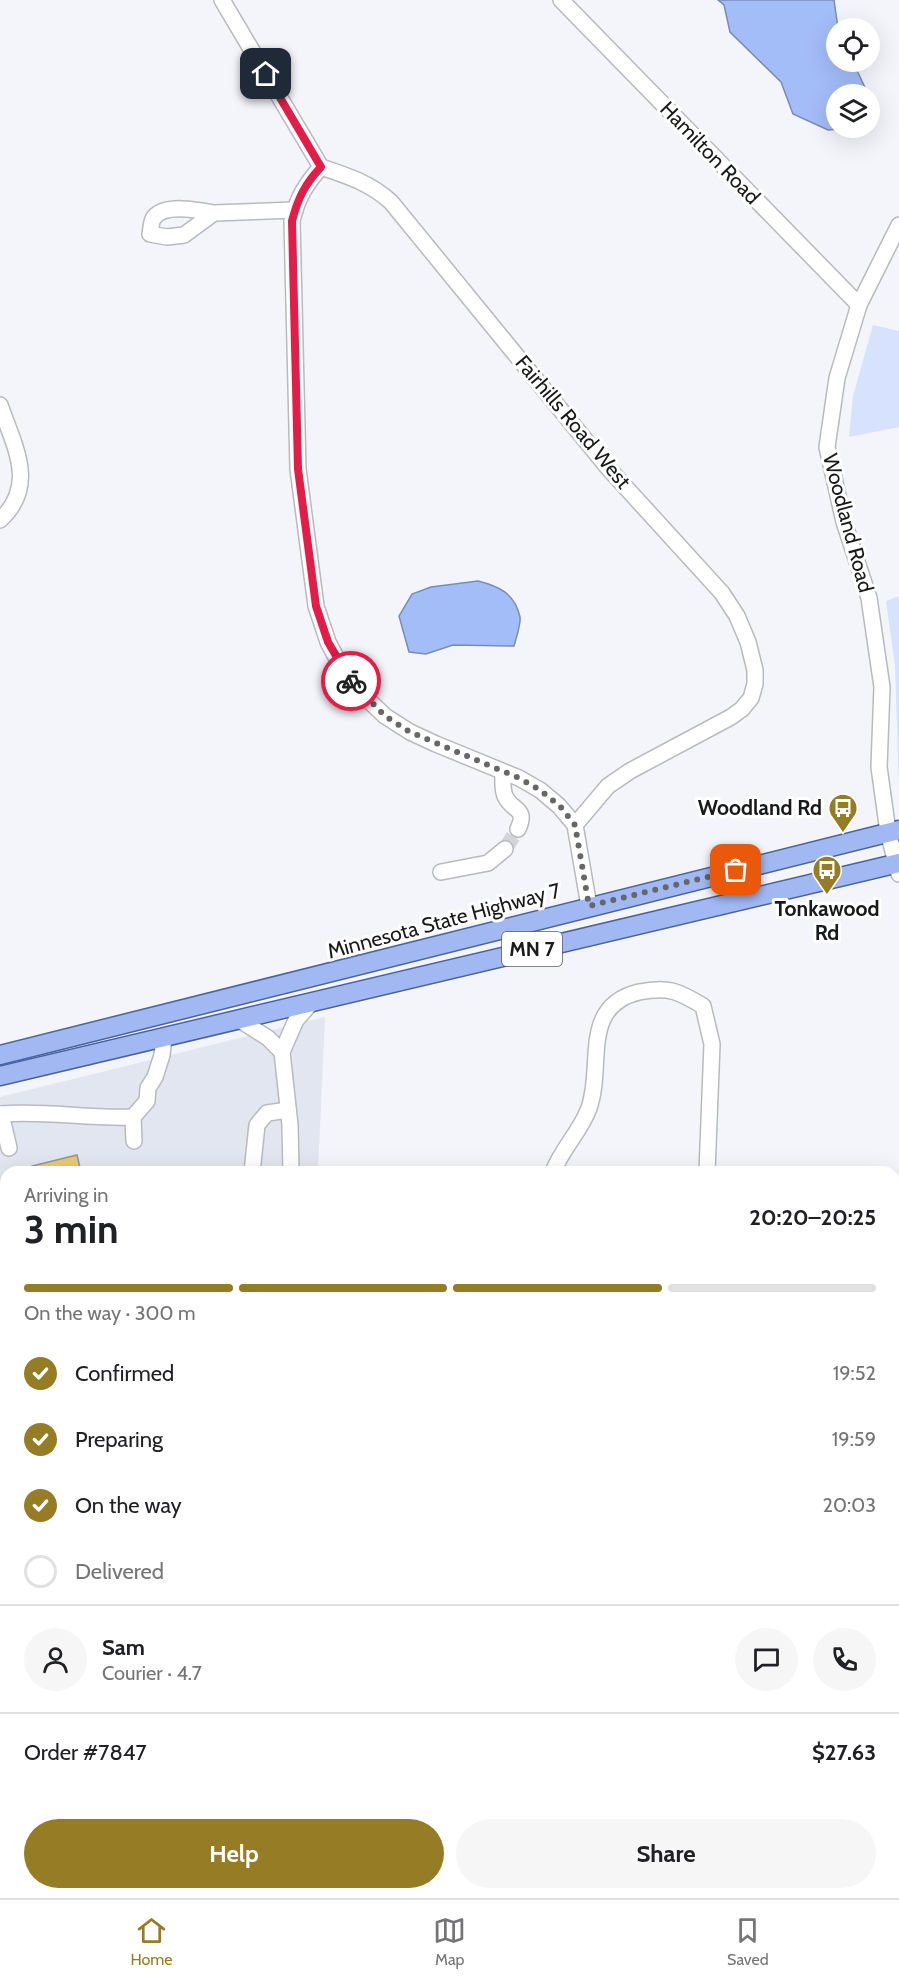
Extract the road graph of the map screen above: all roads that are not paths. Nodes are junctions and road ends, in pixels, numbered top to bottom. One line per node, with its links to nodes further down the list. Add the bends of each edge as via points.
1 (222, 0): 3 (street)
2 (561, 0): 7 (street, Hamilton Road)
3 (321, 167): 4 (street, via 307,182); 11 (street, Fairhills Road West, via 357,178 391,202 609,469 722,593 748,642 755,684 742,709 608,786)
4 (295, 210): 5 (street); 10 (street, via 292,221 298,469 316,606 328,642 345,674 385,716 427,740)
5 (214, 213)
6 (899, 225): 7 (street, Woodland Road)
7 (859, 305): 13 (street, Woodland Road, via 837,378 826,447 844,522 869,598 882,687 879,767)
8 (0, 405): 9 (street, via 22,479 19,494)
9 (0, 520)
10 (503, 772): 11 (street, via 540,790); 12 (street, via 505,796 521,813)
11 (575, 825): 17 (street)
12 (518, 829)
13 (893, 831): 15 (street, Woodland Road); 17 (main road, Minnesota State Highway 7 / MN 7)
14 (505, 849): 16 (street, via 488,863)
15 (898, 867): 18 (main road, MN 7)
16 (441, 872)
17 (589, 906): 22 (main road, Minnesota State Highway 7 / MN 7)
18 (312, 1002): 19 (main road, MN 7); 21 (street, via 296,1020)
19 (238, 1019): 20 (main road, MN 7); 21 (street)
20 (164, 1037): 23 (main road, MN 7); 26 (street, via 147,1101)
21 (282, 1052): 24 (street)
22 (0, 1055)
23 (0, 1076)
24 (288, 1110): 29 (street, via 267,1113 256,1125); 30 (street)
25 (0, 1114): 26 (street, via 26,1111); 28 (street)
26 (133, 1117): 27 (street)
27 (135, 1141)
28 (9, 1148)
29 (253, 1166)
30 (291, 1166)
31 (557, 1166): 32 (street, via 589,1108 596,1044 607,1011 626,995 659,988 680,992 703,1006 712,1044)
32 (707, 1166)

